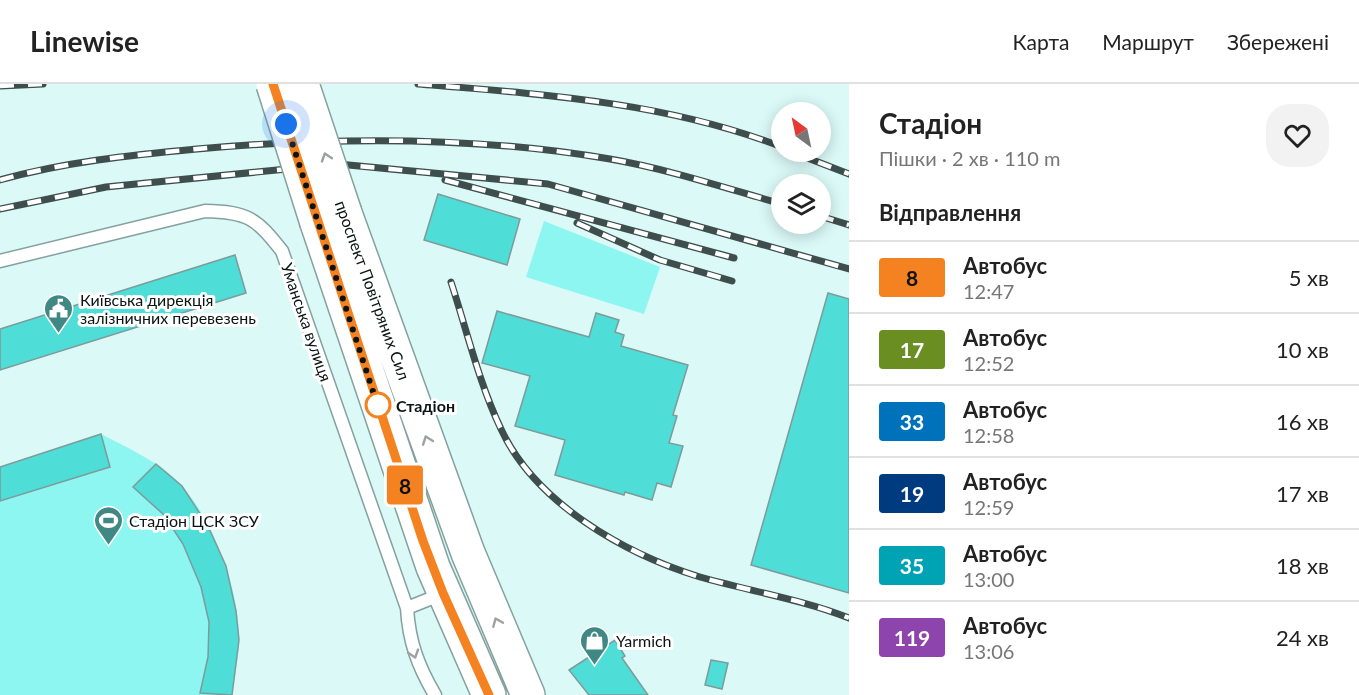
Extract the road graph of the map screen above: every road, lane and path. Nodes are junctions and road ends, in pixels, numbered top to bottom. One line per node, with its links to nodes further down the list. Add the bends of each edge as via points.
1 (273, 84): 3 (main road, проспект Повітряних Сил, bridge)
2 (302, 84): 3 (main road, проспект Повітряних Сил, one-way to 2, bridge)
3 (331, 218): 5 (main road, проспект Повітряних Сил); 7 (main road, проспект Повітряних Сил, one-way to 3, via 468,553)
4 (0, 261): 6 (lane, Уманська вулиця, via 205,211 252,218 282,251)
5 (443, 593): 6 (lane); 7 (main road, проспект Повітряних Сил)
6 (407, 608): 8 (lane, Уманська вулиця, one-way to 8, via 408,635 419,668)
7 (499, 685)
8 (435, 695)

